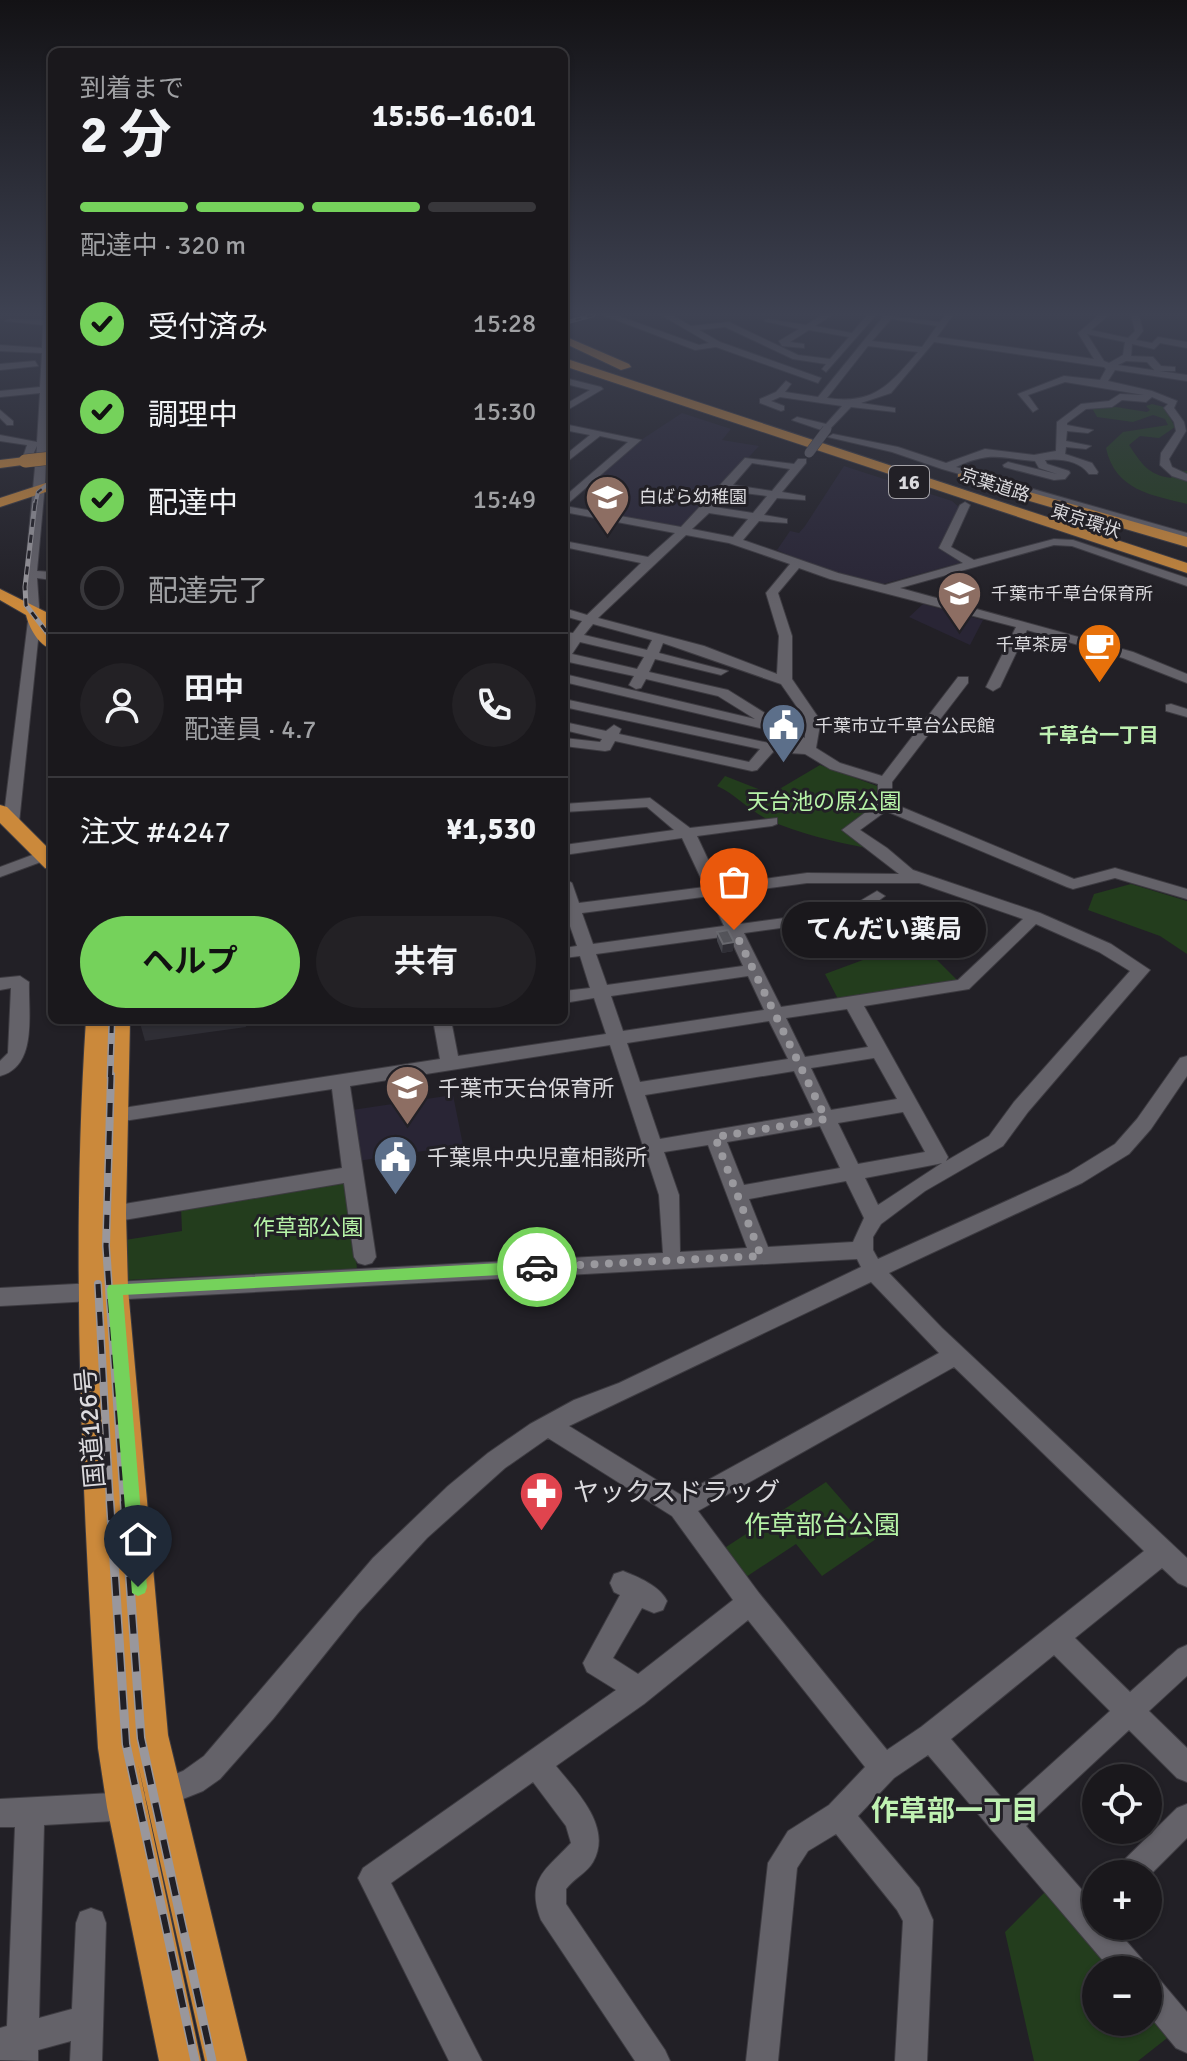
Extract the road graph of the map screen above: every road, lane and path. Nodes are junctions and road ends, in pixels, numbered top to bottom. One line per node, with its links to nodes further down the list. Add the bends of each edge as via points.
1 (5, 411): 11 (street)
2 (47, 411): 31 (street)
3 (688, 411): 55 (highway, 京葉道路)
4 (695, 411): 55 (highway, 東京環状 / 16)
5 (695, 411): 51 (highway, 京葉道路)
6 (762, 411): 15 (highway, 東京環状 / 16)
7 (844, 411): 15 (street)
8 (1077, 411): 13 (street)
9 (1171, 411): 30 (street, via 1181,431 1164,455 1164,464 1169,472)
10 (797, 420): 15 (street)
11 (10, 423)
12 (568, 428): 16 (street)
13 (1062, 428): 14 (street); 20 (street)
14 (1088, 430)
15 (829, 431): 18 (highway, 東京環状 / 16); 27 (street, bridge); 28 (street)
16 (598, 433): 22 (street); 36 (street, via 636,440)
17 (0, 438): 25 (street, via 33,443)
18 (860, 446): 47 (highway, 東京環状 / 16); 50 (highway)
19 (1086, 446): 20 (street)
20 (1060, 450): 24 (street); 29 (street)
21 (48, 458): 25 (highway, bridge)
22 (568, 458)
23 (970, 458): 24 (street, via 992,452); 24 (street, via 1054,477 1065,473 1043,466); 28 (street)
24 (1038, 458)
25 (25, 461): 26 (highway)
26 (1, 464)
27 (797, 467): 32 (street, via 749,460); 33 (street)
28 (946, 467): 42 (street)
29 (1093, 472)
30 (1187, 478)
31 (46, 484): 35 (highway); 45 (street)
32 (726, 487): 33 (street); 39 (street)
33 (775, 494): 34 (street); 41 (street)
34 (801, 498)
35 (0, 501)
36 (568, 502)
37 (965, 505): 54 (street, via 945,548)
38 (568, 507): 44 (street)
39 (706, 509): 41 (street); 44 (street)
40 (1153, 514): 42 (street)
41 (757, 517): 43 (street); 48 (street)
42 (1132, 520): 47 (street)
43 (783, 521)
44 (684, 531): 48 (street); 52 (street)
45 (35, 533): 46 (street); 56 (street)
46 (48, 535)
47 (1187, 540)
48 (736, 541): 53 (street)
49 (568, 545): 52 (street)
50 (1187, 552)
51 (1187, 559)
52 (649, 561): 63 (street)
53 (797, 563): 59 (street); 76 (street, via 772,593 787,639)
54 (972, 564): 58 (street, via 1063,542); 59 (street)
55 (1187, 570)
56 (31, 574): 57 (street); 62 (street)
57 (48, 576)
58 (1187, 582)
59 (885, 588): 65 (street)
60 (0, 594): 62 (highway)
61 (568, 613): 63 (street)
62 (34, 615): 64 (highway); 67 (highway); 93 (street)
63 (593, 618): 66 (street); 68 (street)
64 (48, 620)
65 (1023, 624): 74 (street); 77 (street)
66 (569, 635): 69 (street)
67 (48, 639)
68 (659, 639): 69 (street); 71 (street)
69 (651, 655): 71 (street); 72 (street)
70 (568, 657): 72 (street)
71 (722, 664): 76 (street); 78 (street)
72 (641, 674): 78 (street); 79 (street)
73 (568, 679): 79 (street)
74 (1187, 679)
75 (963, 680): 90 (street)
76 (785, 681): 89 (street, via 812,719 816,731)
77 (993, 687)
78 (723, 693): 85 (street)
79 (631, 694): 83 (street); 85 (street)
80 (568, 704): 83 (street)
81 (1171, 708): 82 (street)
82 (1187, 713)
83 (621, 715): 86 (street); 88 (street)
84 (568, 727): 86 (street)
85 (775, 727): 89 (street)
86 (610, 736): 87 (street, via 605,747); 88 (street, via 752,767)
87 (568, 742)
88 (769, 747): 89 (street)
89 (808, 750): 90 (street, via 835,766)
90 (885, 782): 91 (street)
91 (885, 805): 100 (street, via 850,830); 102 (street, via 1073,884 1115,873)
92 (568, 808): 95 (street, via 650,802)
93 (6, 817): 97 (highway)
94 (772, 821): 95 (street)
95 (688, 834): 96 (street); 101 (street)
96 (568, 849)
97 (48, 859)
98 (48, 860): 99 (street)
99 (0, 872)
100 (921, 880): 101 (street, via 807,878); 105 (street)
101 (715, 890): 104 (street); 106 (street)
102 (1187, 894)
103 (877, 896): 106 (street, via 849,914)
104 (568, 910): 107 (street)
105 (1034, 917): 113 (street, via 963,985); 135 (street, via 1141,970 996,1141)
106 (734, 930): 107 (street); 109 (street)
107 (587, 950): 108 (street); 111 (street)
108 (568, 952)
109 (754, 970): 111 (street); 114 (street)
110 (0, 984): 123 (street, via 20,982 17,1053)
111 (601, 992): 112 (street); 118 (street)
112 (568, 996)
113 (853, 1003): 114 (street); 119 (street)
114 (776, 1014): 118 (street); 122 (street)
115 (98, 1024): 127 (highway, 国道126号)
116 (117, 1024): 127 (highway, 国道126号)
117 (443, 1024): 121 (street)
118 (616, 1038): 121 (street); 125 (street)
119 (880, 1051): 122 (street); 126 (street)
120 (1187, 1062): 139 (street, via 1122,1149 1075,1178)
121 (450, 1064): 124 (street)
122 (801, 1064): 125 (street); 128 (street)
123 (0, 1070)
124 (340, 1081): 127 (street); 131 (street)
125 (634, 1090): 130 (street)
126 (909, 1104): 128 (street); 132 (street, via 938,1157)
127 (105, 1117): 134 (highway, 国道126号); 140 (highway, 国道126号)
128 (826, 1119): 129 (street); 132 (street)
129 (715, 1137): 130 (street); 133 (street)
130 (653, 1147): 136 (street, via 669,1195)
131 (352, 1174): 134 (street); 138 (street)
132 (852, 1174): 133 (street); 135 (street)
133 (738, 1194): 137 (street)
134 (112, 1214): 140 (highway, 国道126号)
135 (874, 1218): 139 (street, via 863,1237)
136 (671, 1248)
137 (761, 1256): 139 (street); 140 (street)
138 (365, 1257)
139 (868, 1261): 142 (street); 143 (street)
140 (103, 1290): 141 (street); 157 (highway, 国道126号, via 150,1735); 158 (highway, 国道126号, via 110,1658)
141 (0, 1297)
142 (956, 1355): 144 (street); 145 (street)
143 (549, 1426): 144 (street); 157 (street, via 504,1455 418,1530 367,1582 255,1722 203,1776)
144 (681, 1508): 148 (street)
145 (1162, 1552): 146 (street); 149 (street)
146 (1187, 1575)
147 (638, 1592): 151 (street, via 596,1663 627,1682)
148 (750, 1602): 151 (street); 155 (street)
149 (1055, 1637): 152 (street); 153 (street)
150 (1187, 1658): 152 (street)
151 (634, 1694): 154 (street)
152 (1128, 1712): 156 (street); 162 (street)
153 (931, 1737): 155 (street); 162 (street)
154 (537, 1764): 173 (street, via 373,1878); 174 (street, via 584,1829 586,1843 582,1855 553,1878 547,1893 552,1909)
155 (884, 1768): 160 (street)
156 (1187, 1768)
157 (162, 1793): 158 (street); 172 (highway, 国道126号)
158 (126, 1807): 159 (street); 171 (highway, 国道126号)
159 (15, 1811): 169 (street)
160 (839, 1815): 175 (street, via 798,1841 783,1863); 176 (street, via 908,1899 918,1920)
161 (1187, 1818): 163 (street)
162 (1006, 1825): 164 (street)
163 (1144, 1860)
164 (1082, 1904)
165 (91, 1923): 167 (street)
166 (1162, 2007): 168 (street)
167 (88, 2021): 169 (street); 170 (street)
168 (1187, 2037)
169 (15, 2047)
170 (86, 2061)
171 (180, 2061)
172 (226, 2061)
173 (466, 2061)
174 (654, 2061)
175 (762, 2061)
176 (911, 2061)

